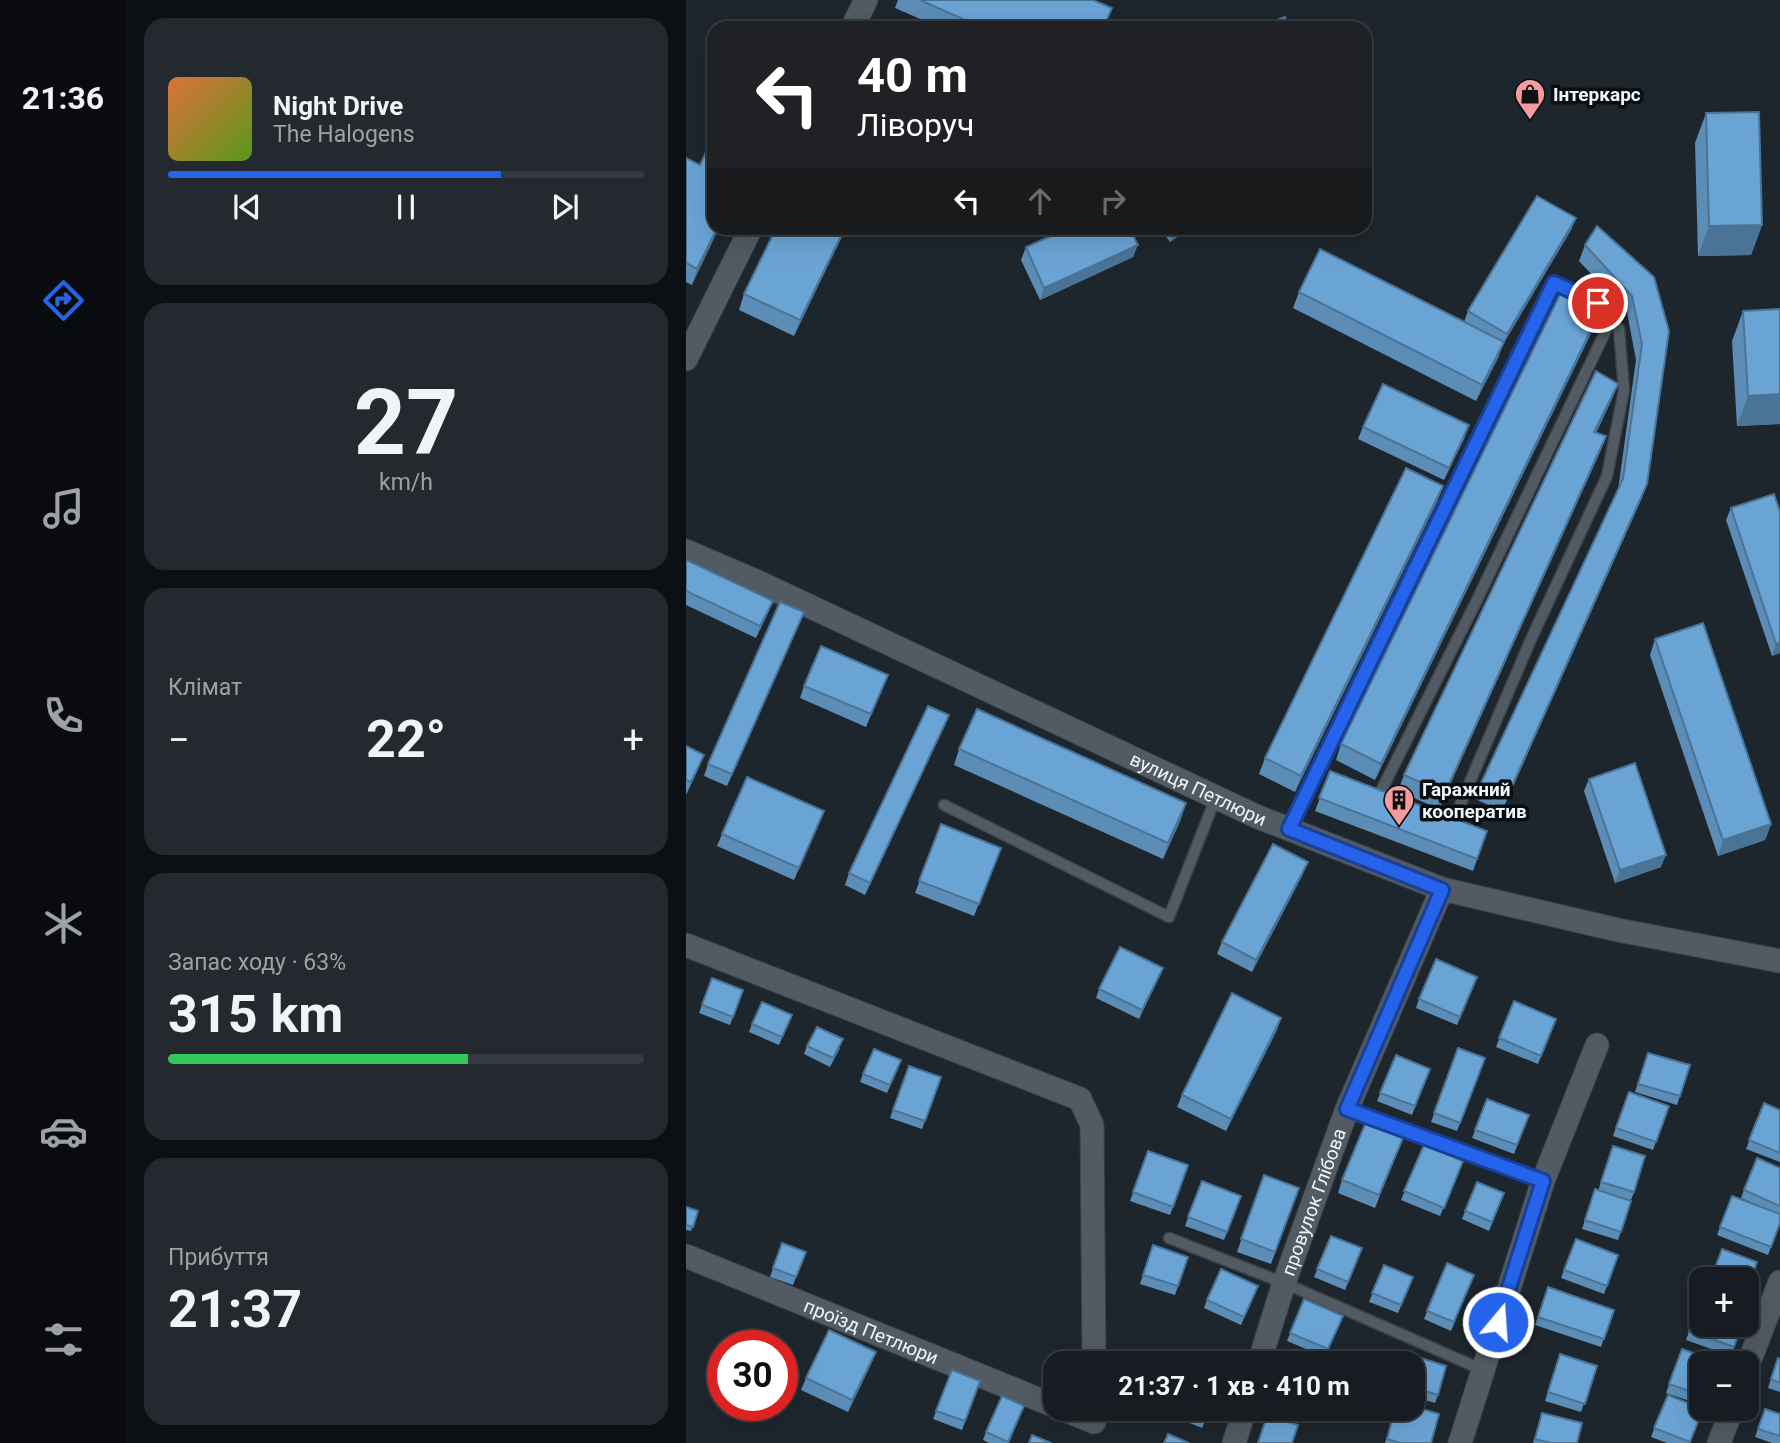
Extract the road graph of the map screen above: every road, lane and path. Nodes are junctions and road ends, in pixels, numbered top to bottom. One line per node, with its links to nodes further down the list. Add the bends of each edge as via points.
1 (866, 0): 2 (street)
2 (856, 21)
3 (748, 235): 5 (street)
4 (1611, 320): 7 (lane, via 1598,303 1554,283); 10 (lane); 14 (lane, via 1619,329 1624,390 1607,476 1457,812 1450,819)
5 (686, 359)
6 (686, 551): 11 (street, вулиця Петлюри)
7 (1319, 766): 8 (lane); 15 (lane)
8 (1332, 772)
9 (1368, 788): 10 (lane)
10 (1380, 793): 12 (lane)
11 (1216, 797): 13 (lane, via 1169,917); 15 (street, вулиця Петлюри)
12 (1403, 802)
13 (944, 805)
14 (1426, 811)
15 (1289, 829): 16 (street, вулиця Петлюри)
16 (1442, 890): 18 (street, вулиця Петлюри); 20 (street, провулок Глібова)
17 (686, 946): 26 (street, via 1080,1099 1092,1125)
18 (1780, 961)
19 (1597, 1045): 21 (street)
20 (1347, 1109): 21 (lane); 25 (street, провулок Глібова)
21 (1543, 1181): 29 (street)
22 (1169, 1238): 25 (lane)
23 (686, 1256): 30 (street, проїзд Петлюри)
24 (1780, 1282): 28 (street)
25 (1284, 1283): 27 (street, провулок Глібова); 29 (lane)
26 (1094, 1351)
27 (1263, 1351)
28 (1753, 1351)
29 (1483, 1370): 34 (street)
30 (1043, 1401)
31 (1241, 1421): 33 (street)
32 (1727, 1421): 35 (street)
33 (1234, 1443)
34 (1460, 1443)
35 (1719, 1443)

